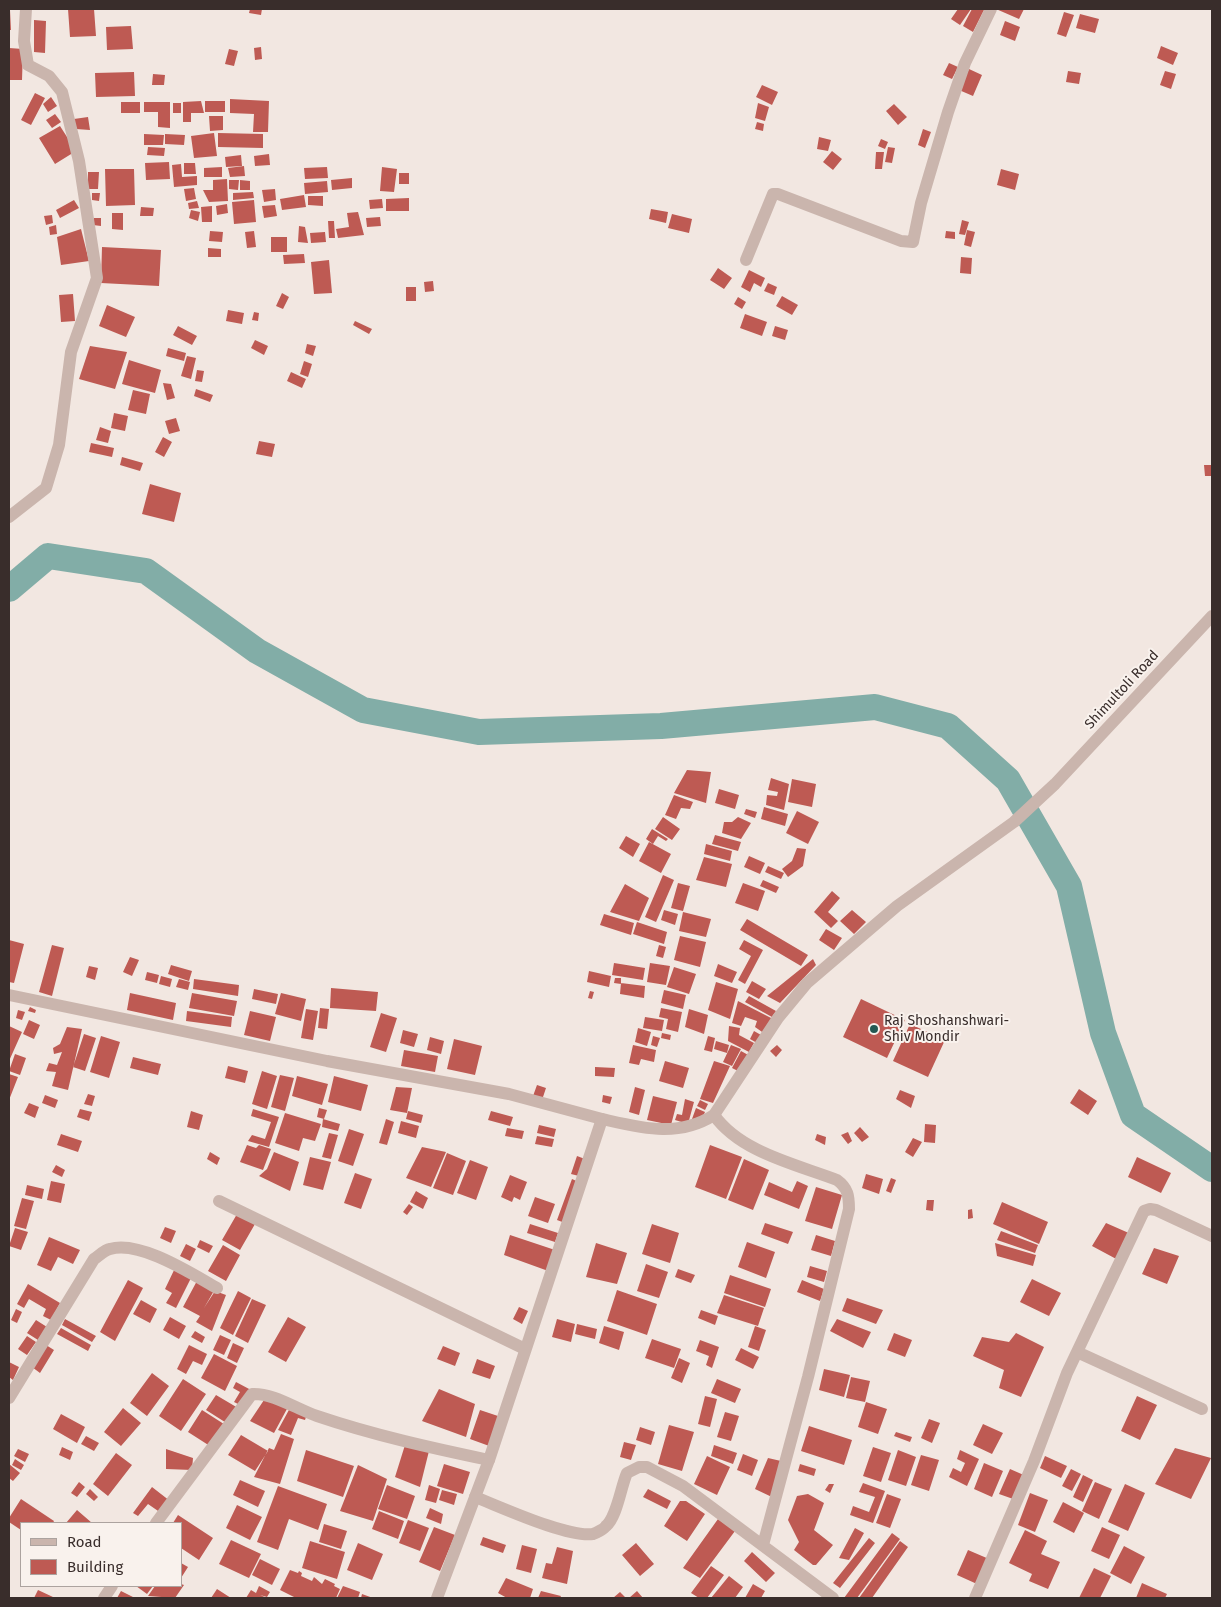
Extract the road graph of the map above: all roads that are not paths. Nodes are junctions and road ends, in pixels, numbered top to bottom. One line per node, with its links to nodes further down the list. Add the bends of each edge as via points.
1 (26, 9): 4 (street, via 24,41 28,65 49,76 62,92 79,161 97,278 71,352 59,445 46,488)
2 (991, 9): 3 (street, via 965,63 948,112 913,242 901,242 773,194)
3 (746, 260)
4 (9, 517)
5 (1212, 616): 7 (street, Shimultoli Road, via 1055,784 1014,822 897,906 807,983 778,1018)
6 (9, 995): 8 (street, via 328,1061 509,1094)
7 (714, 1114): 8 (street, via 703,1122 669,1131); 19 (street, via 738,1140 836,1180 845,1186 849,1199 808,1377)
8 (602, 1119): 12 (street)
9 (219, 1201): 12 (street)
10 (1212, 1236): 13 (street, via 1156,1210 1144,1210)
11 (217, 1288): 14 (street, via 164,1258 122,1247 108,1249 94,1259)
12 (525, 1349): 16 (street)
13 (1077, 1352): 15 (street); 24 (street)
14 (9, 1398)
15 (1202, 1409)
16 (489, 1460): 17 (street); 18 (street, via 404,1442 316,1416 262,1394 252,1394)
17 (475, 1497): 19 (street, via 546,1524 593,1534 612,1520 627,1472 639,1467 647,1468 683,1486); 22 (street)
18 (157, 1522)
19 (764, 1544): 23 (street, via 794,1572)
20 (111, 1587): 21 (street)
21 (104, 1598)
22 (437, 1598)
23 (833, 1598)
24 (975, 1598)

